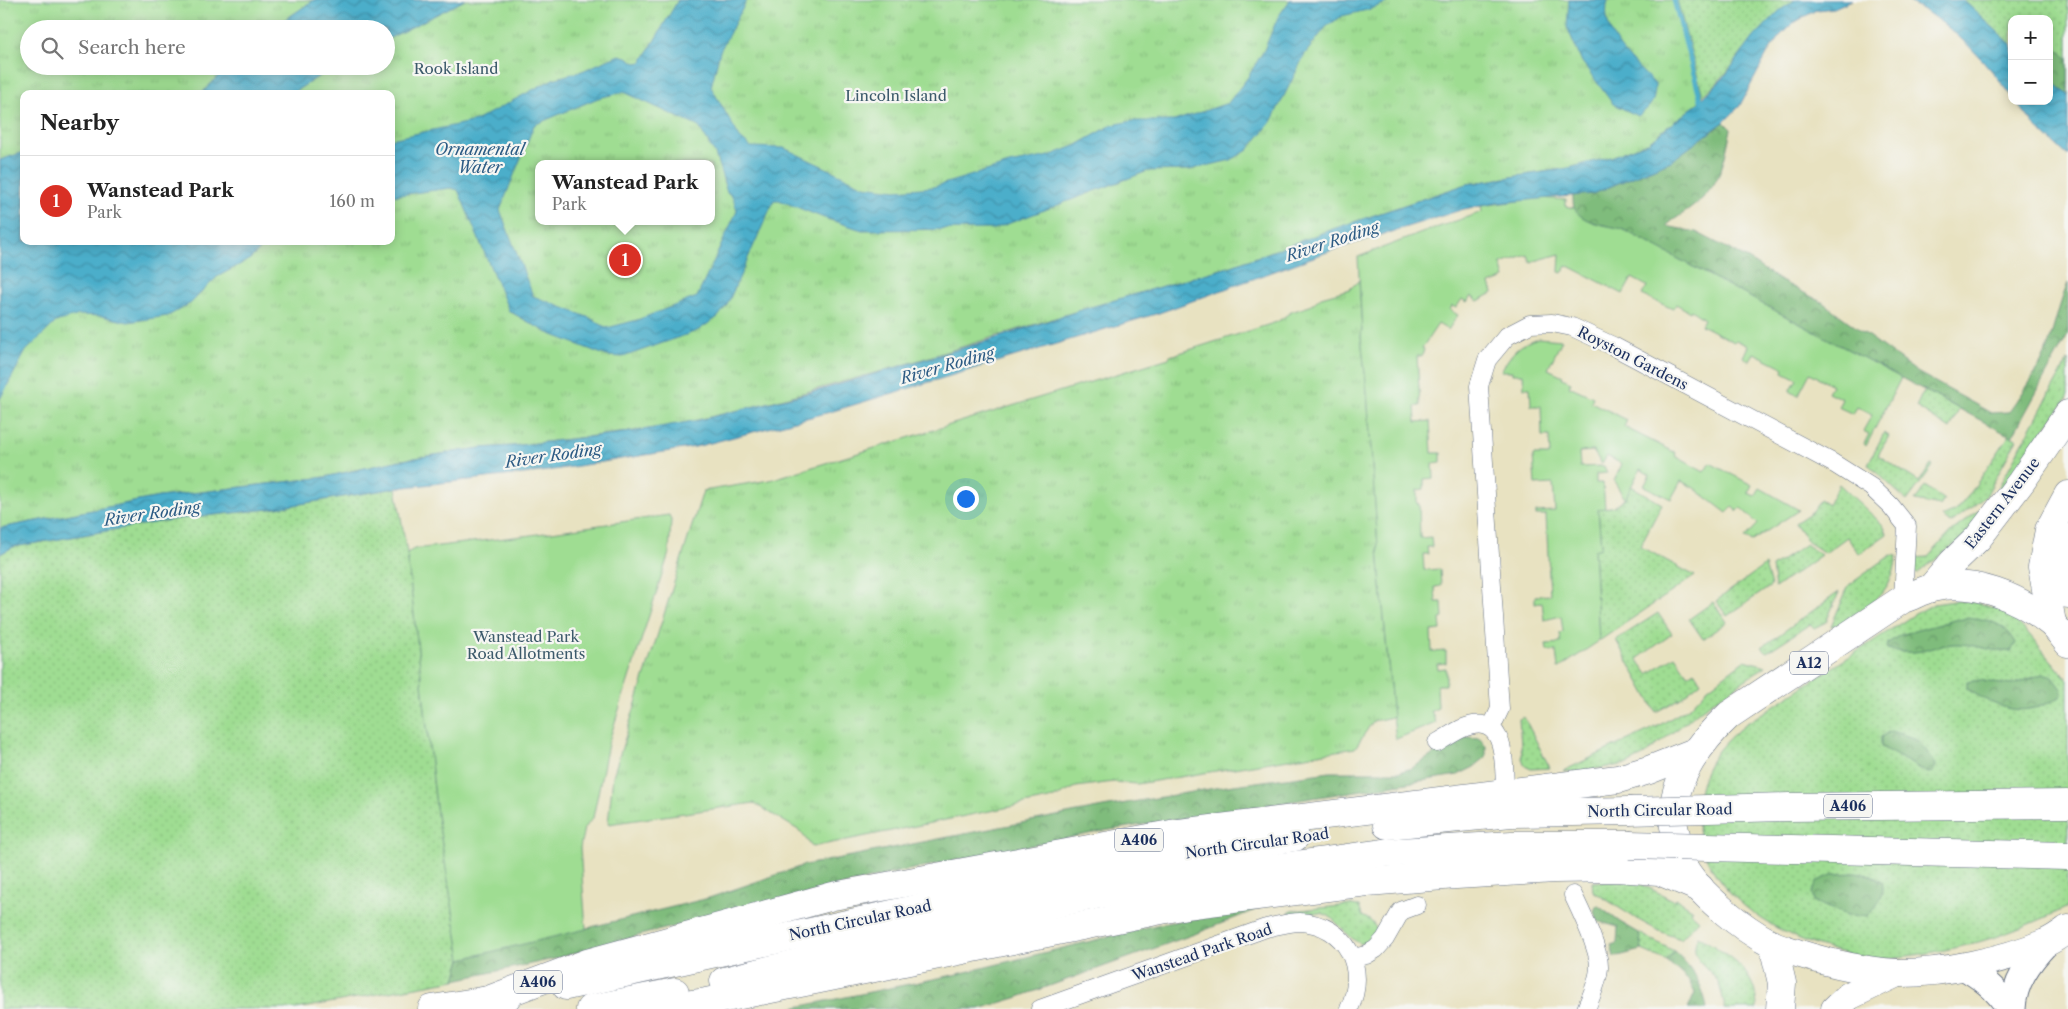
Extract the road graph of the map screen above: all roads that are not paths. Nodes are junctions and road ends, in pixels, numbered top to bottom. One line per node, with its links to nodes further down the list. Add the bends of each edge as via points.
1 (2068, 414): 4 (highway, Eastern Avenue / A12, via 1978,538 1952,562)
2 (2068, 495): 7 (highway, A12, via 2049,530 2042,567)
3 (2068, 538): 5 (highway, via 2064,570)
4 (1931, 588): 6 (highway, A12); 7 (highway, A12, via 1967,587 1997,592 2010,597)
5 (2068, 594)
6 (1903, 599): 8 (street, Royston Gardens, via 1907,526 1871,487 1834,463 1613,346 1572,327 1552,323 1530,324 1507,336 1487,360 1479,386 1500,709); 10 (highway, A12, via 1729,715)
7 (2060, 633)
8 (1491, 728): 9 (street, via 1471,726 1460,729); 11 (street, via 1497,733 1502,747)
9 (1437, 743)
10 (1697, 751): 11 (highway, A406, via 1618,779); 14 (highway, A12, via 1683,778 1673,819 1682,863)
11 (1505, 792): 22 (highway, A406, via 1171,834 833,896 587,964)
12 (2068, 804): 22 (highway, North Circular Road / A406, bridge, via 1511,813 1392,824 1187,853 1050,879 589,982)
13 (2068, 856): 24 (highway, North Circular Road, bridge, via 1629,845 1512,845 1384,853 1090,896 932,930 692,989)
14 (1700, 888): 18 (highway, A12, via 1744,928); 25 (highway, via 1659,871 1616,868 1456,874 1367,882 1186,905 706,1002)
15 (1573, 895): 28 (street, via 1594,943 1599,967)
16 (1417, 905): 19 (street, via 1401,911 1376,949)
17 (2057, 936): 20 (highway, A12, via 2004,957); 31 (street, via 2033,957 2020,978)
18 (1774, 946): 21 (highway, A12, via 1843,966); 29 (highway, via 1782,983)
19 (1353, 958): 26 (street, Wanstead Park Road, via 1345,942 1333,932 1300,922 1266,928); 27 (street, via 1356,991)
20 (1961, 966): 21 (highway, A12); 31 (street, via 1990,986)
21 (1897, 973): 30 (highway, A12, via 1849,996)
22 (488, 1000): 23 (highway, North Circular Road / A406)
23 (432, 1009)
24 (590, 1009)
25 (654, 1009)
26 (1040, 1009)
27 (1349, 1009)
28 (1586, 1009)
29 (1780, 1009)
30 (1835, 1009)
31 (2011, 1009)

